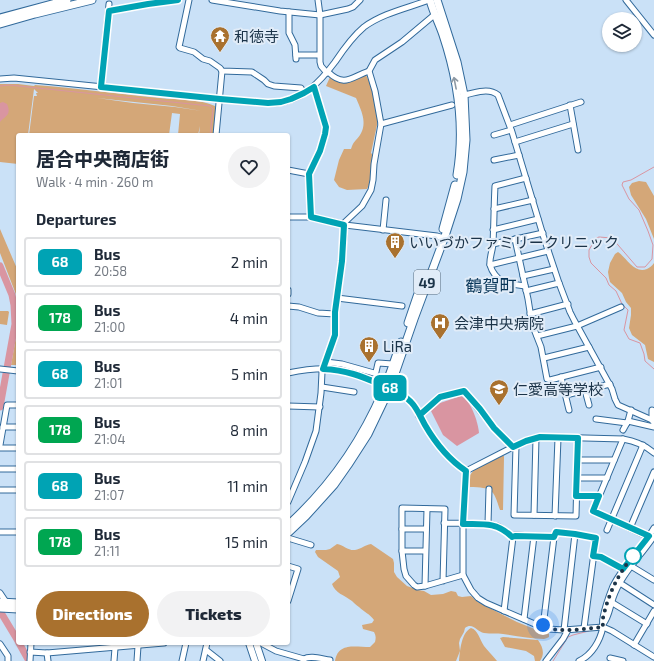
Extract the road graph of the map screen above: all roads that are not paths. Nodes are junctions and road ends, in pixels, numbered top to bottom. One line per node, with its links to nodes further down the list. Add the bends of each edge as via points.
1 (67, 0): 16 (highway)
2 (92, 0): 17 (highway)
3 (178, 0): 12 (street)
4 (189, 0): 20 (street, via 179,47 194,52)
5 (212, 0): 13 (street)
6 (318, 0): 14 (street)
7 (360, 0): 14 (street, via 348,9)
8 (430, 0): 22 (street, via 380,18 365,27 352,39); 54 (highway, 49, one-way to 8, via 456,182 460,122 452,67)
9 (437, 0): 27 (highway, 49, via 458,62)
10 (626, 0): 18 (street)
11 (109, 4): 12 (street)
12 (109, 11): 24 (street)
13 (289, 12): 14 (street); 19 (street, via 289,33 295,45 296,57)
14 (320, 15): 19 (street)
15 (433, 16): 21 (street, via 375,60)
16 (0, 18)
17 (0, 24)
18 (654, 35)
19 (320, 55): 22 (street, via 321,66)
20 (222, 71): 26 (street, via 252,72 268,84 301,88); 28 (street)
21 (369, 71): 22 (street, via 346,81); 32 (street)
22 (328, 72): 25 (street)
23 (0, 78): 24 (street)
24 (101, 87): 28 (street)
25 (314, 87): 26 (street); 42 (street, via 326,127 320,151)
26 (304, 93): 28 (street, via 276,103)
27 (464, 96): 34 (street, via 485,91 496,93); 54 (highway, 49, via 466,140 463,167 457,199)
28 (220, 99): 35 (street)
29 (581, 102): 31 (street)
30 (452, 105): 32 (street)
31 (570, 105): 33 (street); 34 (street)
32 (381, 124): 50 (street, via 372,190 362,206)
33 (574, 124): 37 (street); 38 (street)
34 (511, 128): 36 (street); 37 (street)
35 (216, 133)
36 (494, 135)
37 (515, 142): 39 (street)
38 (578, 150)
39 (519, 155): 40 (street); 43 (street)
40 (494, 160)
41 (290, 170): 42 (street)
42 (309, 174): 48 (street)
43 (526, 178): 45 (street); 46 (street, via 495,186)
44 (386, 200): 51 (street)
45 (533, 200): 46 (street); 49 (street)
46 (494, 209): 52 (street)
47 (290, 217): 48 (street)
48 (311, 217): 50 (street)
49 (538, 219): 52 (street); 53 (street)
50 (344, 225): 51 (street); 64 (street)
51 (383, 230): 54 (street)
52 (493, 230): 56 (street)
53 (543, 234): 55 (street); 57 (street)
54 (442, 237): 76 (highway, 49, via 424,277); 85 (highway, 49)
55 (515, 239): 56 (street); 58 (street)
56 (493, 244): 59 (street)
57 (548, 251): 58 (street); 60 (street)
58 (519, 258): 59 (street); 61 (street)
59 (490, 265): 63 (street, via 504,283)
60 (554, 269): 61 (street); 62 (street)
61 (523, 276): 63 (street)
62 (559, 283): 63 (street); 65 (street)
63 (526, 289): 70 (street)
64 (337, 298): 67 (street); 69 (street)
65 (568, 304): 70 (street); 71 (street)
66 (290, 306): 69 (street)
67 (402, 306)
68 (621, 307): 71 (street)
69 (335, 314): 75 (street, via 335,335)
70 (530, 314): 72 (street)
71 (578, 326): 72 (street); 73 (street)
72 (537, 336): 74 (street)
73 (590, 347): 74 (street); 77 (street)
74 (544, 358): 82 (street, via 547,379)
75 (326, 362): 76 (street, via 374,373 378,363); 78 (street)
76 (393, 364): 85 (highway, 49)
77 (601, 367): 82 (street); 83 (street)
78 (323, 369): 81 (street); 84 (street); 85 (street, via 342,370)
79 (1, 370): 80 (street)
80 (16, 371)
81 (290, 373)
82 (561, 378): 88 (street)
83 (610, 384): 86 (street); 94 (street, via 617,403)
84 (322, 387): 87 (street); 92 (street)
85 (388, 387): 96 (street, via 407,398); 131 (highway, 49, via 343,464); 140 (highway, 49, via 368,434 342,475)
86 (585, 390): 88 (street); 90 (street)
87 (354, 392)
88 (566, 395): 93 (street)
89 (16, 405): 101 (street, via 7,405)
90 (589, 405)
91 (290, 406): 92 (street)
92 (320, 406): 126 (street, via 316,431)
93 (569, 410)
94 (631, 410): 98 (street); 99 (street)
95 (652, 410): 98 (street)
96 (419, 416): 110 (street, via 440,397 464,391 494,428); 117 (street, via 442,451)
97 (596, 419): 99 (street)
98 (653, 421)
99 (628, 422): 100 (street); 103 (street)
100 (654, 427)
101 (3, 428): 102 (street); 109 (street)
102 (16, 428)
103 (623, 430)
104 (536, 438): 105 (street); 110 (street); 128 (street)
105 (558, 438): 106 (street); 129 (street)
106 (578, 438): 107 (street); 113 (street)
107 (623, 439): 108 (street); 114 (street)
108 (643, 445): 112 (street); 130 (street)
109 (0, 446): 111 (street)
110 (514, 446): 117 (street); 128 (street, via 514,515)
111 (16, 448)
112 (654, 453)
113 (577, 460): 114 (street); 119 (street)
114 (614, 460): 120 (street)
115 (0, 469): 116 (street)
116 (16, 469)
117 (466, 471): 133 (street)
118 (654, 472): 135 (street)
119 (577, 478): 120 (street); 124 (street)
120 (607, 478): 125 (street)
121 (489, 489): 134 (street)
122 (0, 490): 123 (street)
123 (16, 490)
124 (576, 496): 125 (street); 129 (street, via 576,516)
125 (599, 496): 130 (street, via 593,511)
126 (290, 497)
127 (427, 509): 132 (street, via 445,509); 137 (street, via 402,508); 138 (street)
128 (534, 515): 129 (street)
129 (555, 516)
130 (611, 519): 135 (street); 139 (street)
131 (290, 523)
132 (444, 524): 133 (street); 158 (street)
133 (463, 524): 134 (street); 156 (street)
134 (488, 524): 146 (street, via 505,530)
135 (630, 528): 145 (street)
136 (654, 528): 145 (street)
137 (402, 529): 138 (street); 150 (street)
138 (426, 529): 151 (street)
139 (607, 530)
140 (290, 531)
141 (0, 532): 142 (street)
142 (16, 532)
143 (575, 534): 147 (street, via 556,532); 152 (street, via 596,538); 175 (street)
144 (534, 536): 146 (street); 147 (street); 170 (street)
145 (652, 536): 153 (street); 155 (street)
146 (512, 537): 168 (street)
147 (554, 537): 173 (street)
148 (290, 539): 149 (street)
149 (311, 545)
150 (402, 551): 151 (street); 161 (street, via 406,576 417,587)
151 (425, 551): 161 (street)
152 (593, 556): 155 (street, via 601,557); 174 (street)
153 (631, 566): 155 (street); 157 (street)
154 (290, 567): 160 (street, via 298,569)
155 (625, 570): 159 (street); 172 (street, via 612,591 602,620)
156 (463, 575): 158 (street); 168 (street, via 478,598)
157 (654, 580)
158 (442, 581): 161 (street)
159 (620, 583): 163 (street); 166 (street)
160 (291, 584)
161 (425, 586)
162 (0, 593): 165 (street)
163 (611, 602): 171 (street); 172 (street)
164 (16, 603): 165 (highway)
165 (2, 605): 167 (highway)
166 (654, 605)
167 (16, 608)
168 (504, 611): 170 (street)
169 (654, 611): 171 (street)
170 (524, 619): 173 (street)
171 (647, 624): 184 (street)
172 (603, 625): 174 (street); 184 (street); 205 (street, via 593,650)
173 (543, 627): 175 (street)
174 (584, 628): 175 (street)
175 (566, 630): 204 (street, via 563,639)
176 (0, 644): 194 (street, via 8,656)
177 (31, 645): 189 (street)
178 (147, 645): 185 (street)
179 (186, 645): 199 (street)
180 (207, 645): 187 (street)
181 (250, 645): 202 (main road)
182 (258, 645): 203 (main road)
183 (261, 645): 192 (street)
184 (634, 645): 190 (street)
185 (138, 646): 186 (street); 198 (street)
186 (115, 648): 188 (street); 197 (street)
187 (206, 650): 200 (street); 201 (street)
188 (47, 653): 189 (street); 196 (street)
189 (30, 654): 195 (street)
190 (653, 655)
191 (610, 658): 206 (street)
192 (304, 660): 193 (street, via 306,657)
193 (330, 660)
194 (8, 661)
195 (30, 661)
196 (48, 661)
197 (114, 661)
198 (137, 661)
199 (182, 661)
200 (203, 661)
201 (220, 661)
202 (255, 661)
203 (262, 661)
204 (546, 661)
205 (579, 661)
206 (619, 661)

